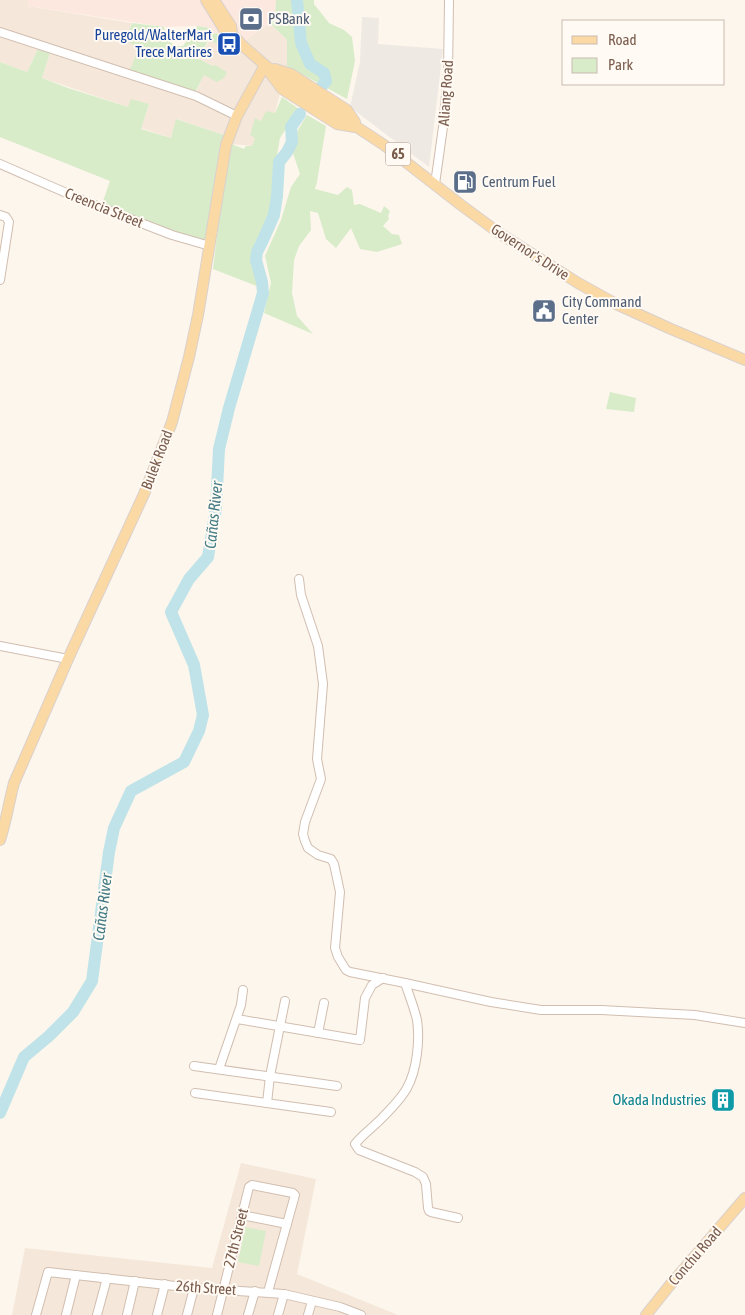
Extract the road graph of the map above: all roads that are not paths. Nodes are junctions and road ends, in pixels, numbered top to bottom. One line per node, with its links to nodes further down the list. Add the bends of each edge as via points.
1 (206, 0): 5 (main road, Governor's Drive / 65, via 225,30)
2 (214, 0): 5 (main road, Governor's Drive / 65, via 231,26)
3 (449, 0): 9 (street, Aliang Road, via 448,74)
4 (0, 32): 7 (street, via 196,96)
5 (232, 34): 6 (main road, Governor's Drive / 65)
6 (265, 65): 7 (main road, Bulek Road); 9 (main road, Governor's Drive / 65, via 394,152)
7 (238, 116): 11 (main road, Bulek Road, via 226,144)
8 (0, 164): 11 (street, Creencia Street, via 87,202)
9 (435, 184): 13 (main road, Governor's Drive / 65, via 499,232 585,287 642,316)
10 (0, 215): 12 (street, via 8,220)
11 (210, 246): 16 (main road, Bulek Road, via 189,358 172,422 144,494)
12 (0, 280)
13 (745, 360)
14 (299, 579): 19 (street, via 318,646 323,684 317,759 321,779 305,822 304,841 308,848 331,859 334,864 340,892 335,948 338,957 350,972)
15 (0, 646): 16 (street)
16 (68, 659): 17 (main road, Bulek Road, via 14,783)
17 (2, 829): 18 (main road, Bulek Road)
18 (0, 840)
19 (383, 978): 20 (street); 27 (street, via 372,985 365,998 360,1040)
20 (405, 983): 25 (street, via 541,1010 695,1015); 37 (street, via 418,1029 413,1076 405,1092 355,1144 359,1150 423,1176 429,1211)
21 (243, 990): 24 (street)
22 (285, 1001): 26 (street)
23 (324, 1003): 27 (street)
24 (237, 1019): 26 (street); 29 (street)
25 (745, 1023)
26 (281, 1026): 27 (street); 30 (street)
27 (318, 1033)
28 (194, 1066): 29 (street)
29 (220, 1069): 30 (street)
30 (270, 1076): 31 (street); 33 (street)
31 (337, 1086)
32 (195, 1094): 33 (street)
33 (267, 1104): 34 (street)
34 (331, 1112)
35 (745, 1198): 61 (main road, Conchu Road)
36 (242, 1215): 38 (street); 38 (street, 27th Street, via 252,1185 293,1193 296,1196); 44 (street, 27th Street)
37 (458, 1218)
38 (287, 1224): 46 (street)
39 (76, 1275): 40 (street, 26th Street); 50 (street, 26th Street, via 48,1272); 51 (street)
40 (107, 1278): 41 (street, 26th Street); 52 (street)
41 (136, 1281): 42 (street, 26th Street); 53 (street)
42 (165, 1284): 43 (street, 26th Street); 54 (street)
43 (194, 1288): 44 (street, 26th Street); 55 (street)
44 (224, 1290): 45 (street, 26th Street); 56 (street, 27th Street)
45 (254, 1291): 46 (street, 26th Street); 57 (street)
46 (268, 1292): 47 (street, 26th Street)
47 (284, 1294): 48 (street, 26th Street); 58 (street)
48 (312, 1301): 49 (street, 26th Street); 59 (street)
49 (339, 1311): 60 (street, 26th Street)
50 (36, 1315)
51 (66, 1315)
52 (97, 1315)
53 (127, 1315)
54 (157, 1315)
55 (187, 1315)
56 (217, 1315)
57 (248, 1315)
58 (278, 1315)
59 (308, 1315)
60 (361, 1315)
61 (646, 1315)

